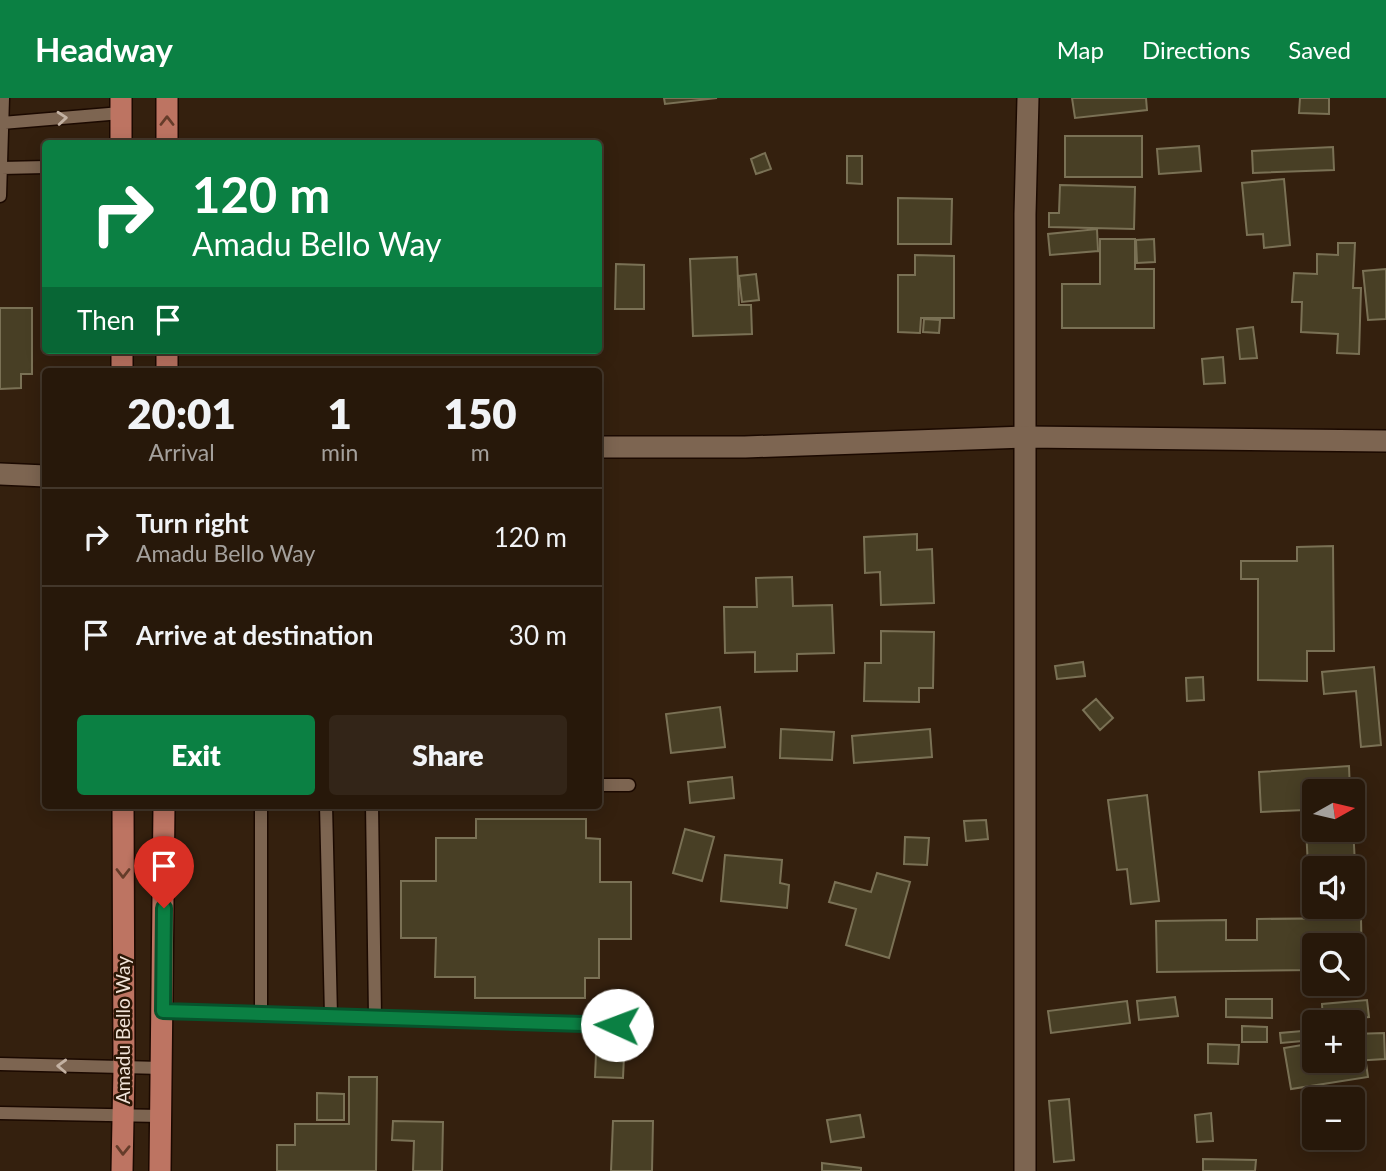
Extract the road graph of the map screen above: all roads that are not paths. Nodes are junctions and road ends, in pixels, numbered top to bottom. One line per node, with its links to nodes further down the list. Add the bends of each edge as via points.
1 (2, 98): 5 (lane)
2 (167, 98): 7 (main road, one-way to 2)
3 (1028, 98): 11 (street)
4 (121, 106): 5 (lane, one-way to 4); 6 (main road)
5 (2, 123): 9 (lane)
6 (121, 140)
7 (167, 140)
8 (42, 167): 9 (lane)
9 (1, 168): 10 (lane)
10 (0, 196)
11 (1025, 437): 12 (street); 13 (street); 36 (street)
12 (1386, 441)
13 (602, 447)
14 (0, 474): 15 (street)
15 (42, 476)
16 (602, 785): 17 (lane)
17 (629, 785)
18 (123, 809): 29 (main road, Amadu Bello Way, one-way to 29)
19 (164, 809): 23 (main road, Amadu Bello Way)
20 (261, 809): 24 (lane)
21 (327, 809): 25 (lane)
22 (372, 809): 26 (lane)
23 (163, 1011): 24 (lane); 30 (main road, Amadu Bello Way)
24 (261, 1014): 25 (lane)
25 (331, 1016): 26 (lane)
26 (375, 1017): 27 (lane)
27 (617, 1025)
28 (0, 1064): 29 (lane, one-way to 28)
29 (124, 1068): 30 (lane); 32 (main road, Amadu Bello Way)
30 (162, 1068): 33 (main road, Amadu Bello Way)
31 (0, 1113): 32 (lane)
32 (123, 1115): 33 (lane); 34 (main road, Amadu Bello Way, one-way to 34)
33 (161, 1116): 35 (main road, Amadu Bello Way)
34 (122, 1171)
35 (160, 1171)
36 (1025, 1171)

